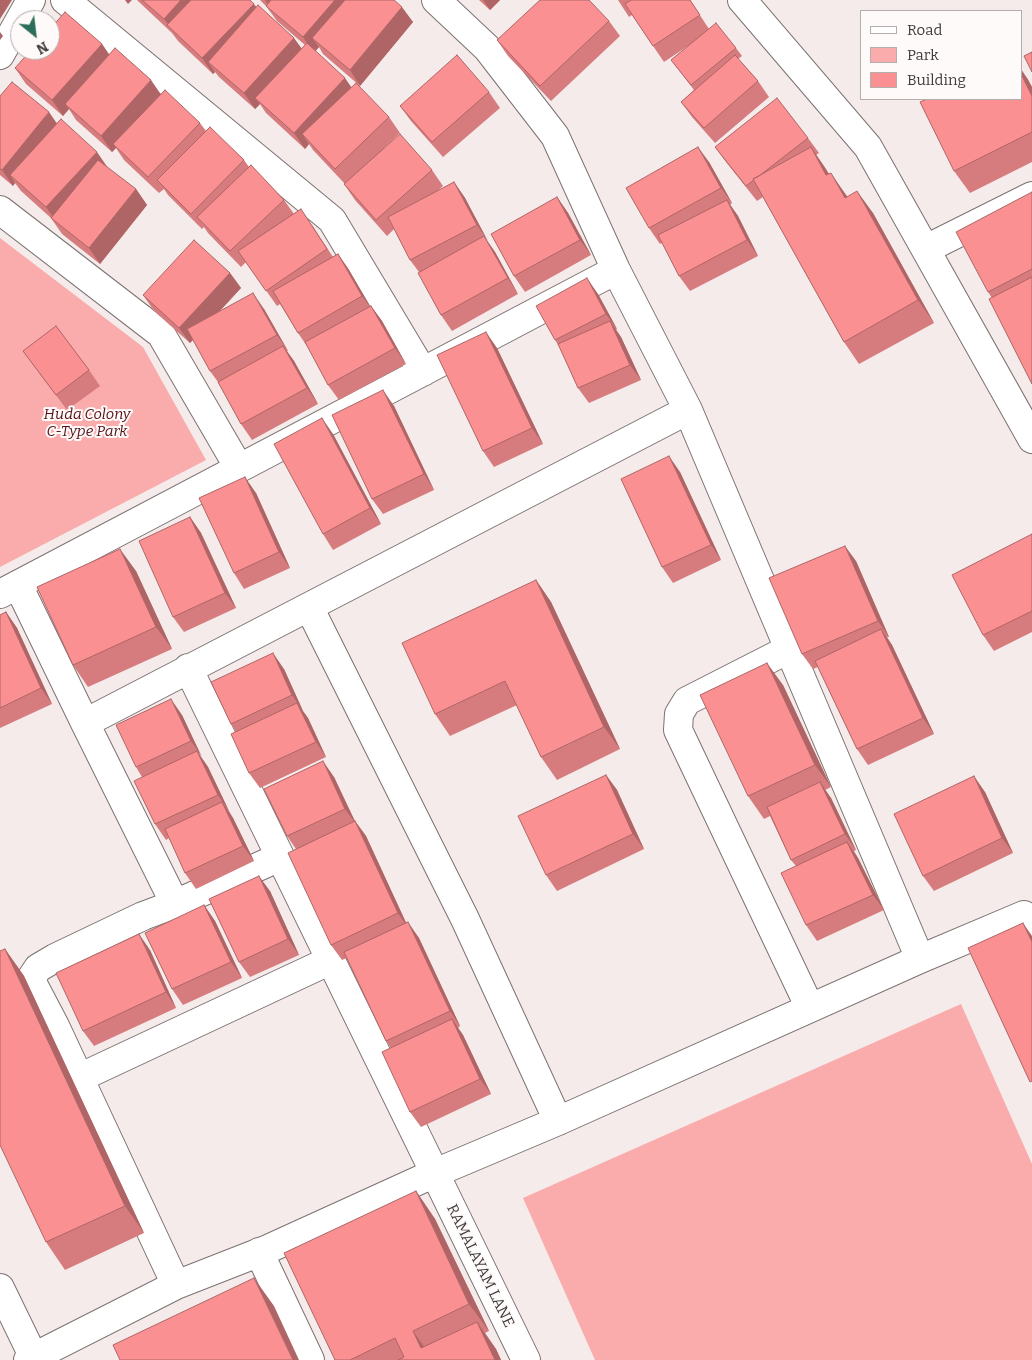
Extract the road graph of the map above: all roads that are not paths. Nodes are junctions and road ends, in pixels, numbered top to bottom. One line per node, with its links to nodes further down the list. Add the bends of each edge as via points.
1 (31, 0): 5 (street)
2 (65, 0): 10 (street, via 332,220)
3 (436, 0): 9 (street, via 487,48 555,136)
4 (742, 0): 8 (street, via 868,147)
5 (0, 56)
6 (1032, 196): 8 (street)
7 (0, 210): 13 (street, via 161,334)
8 (926, 249): 12 (street)
9 (616, 270): 10 (street); 11 (street)
10 (423, 372): 13 (street)
11 (688, 410): 15 (street); 16 (street)
12 (1032, 440)
13 (239, 468): 14 (street)
14 (9, 589): 18 (street)
15 (309, 607): 17 (street); 26 (street, via 465,919)
16 (789, 649): 22 (street); 24 (street, via 687,701 679,714 678,730)
17 (188, 668): 18 (street); 19 (street, RAMALAYAM LANE)
18 (85, 723): 20 (street)
19 (280, 857): 20 (street); 23 (street, RAMALAYAM LANE)
20 (175, 904): 25 (street, via 72,950 38,968 32,977)
21 (1028, 922): 22 (street)
22 (920, 959): 24 (street)
23 (332, 960): 25 (street); 27 (street, RAMALAYAM LANE)
24 (810, 1008): 26 (street)
25 (79, 1078): 29 (street)
26 (558, 1121): 27 (street)
27 (435, 1172): 28 (street); 34 (street, RAMALAYAM LANE)
28 (259, 1252): 29 (street); 33 (street)
29 (176, 1285): 32 (street)
30 (0, 1288): 31 (street)
31 (9, 1330): 32 (street)
32 (32, 1359)
33 (310, 1360)
34 (526, 1360)

